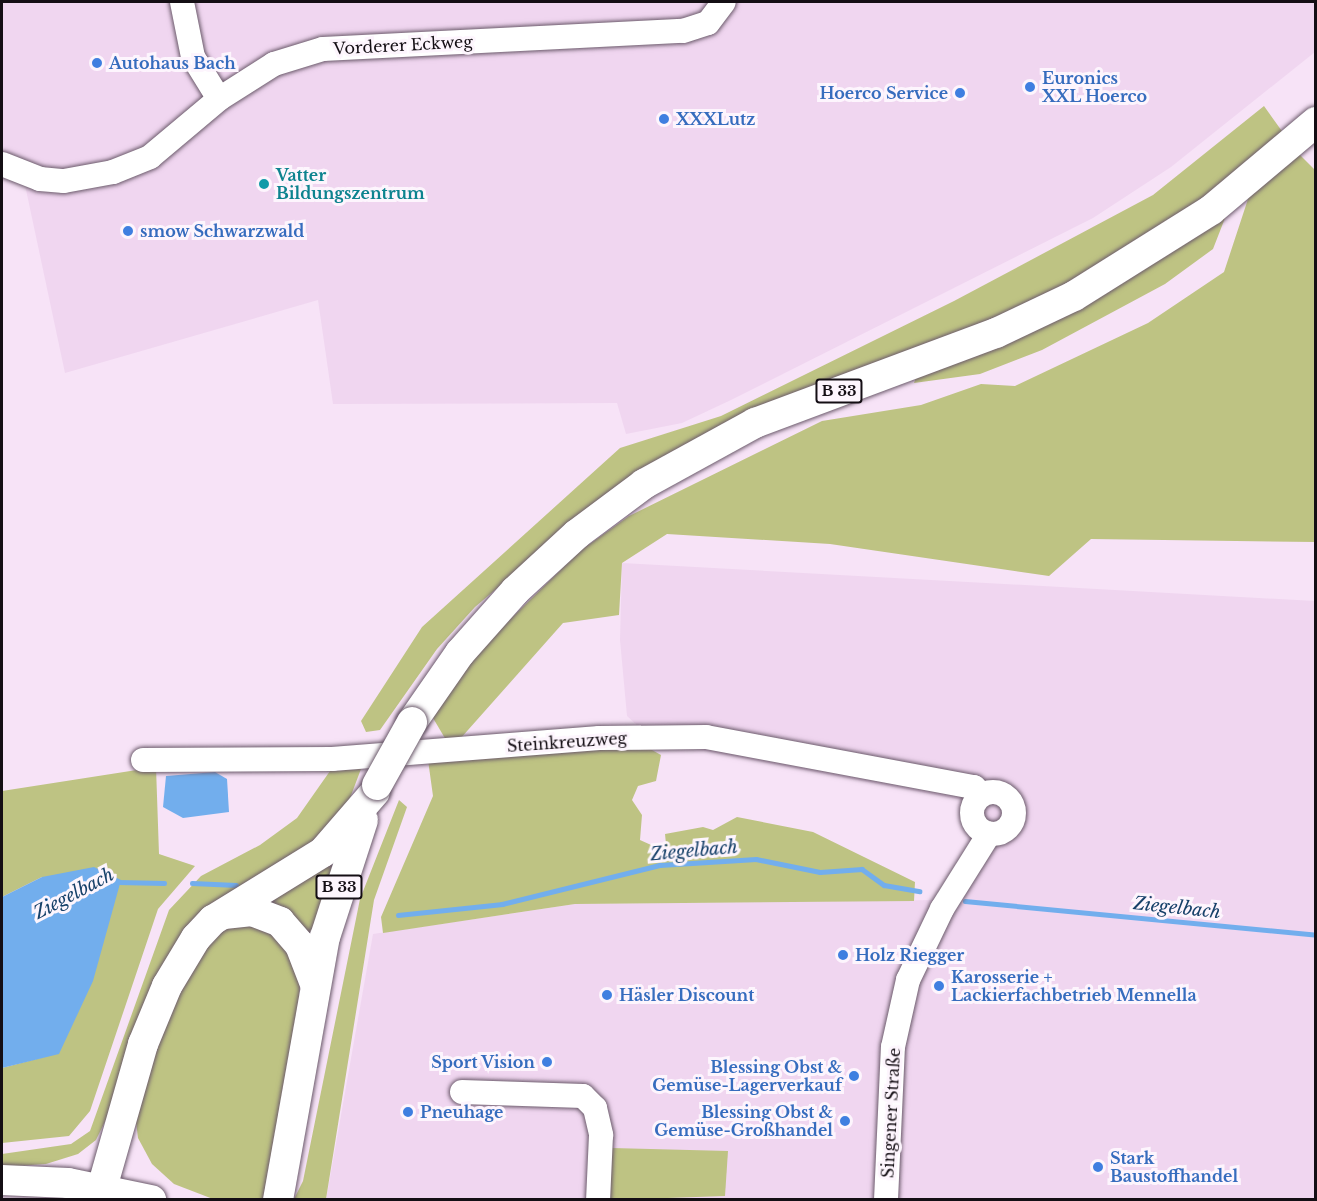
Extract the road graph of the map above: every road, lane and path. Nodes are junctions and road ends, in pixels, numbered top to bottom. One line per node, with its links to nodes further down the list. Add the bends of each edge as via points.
1 (182, 2): 3 (street, via 193,57)
2 (724, 2): 3 (street, Vorderer Eckweg, via 708,22 671,33 332,47 274,64)
3 (219, 99): 5 (street, Vorderer Eckweg, via 150,156 113,172 64,181 40,179)
4 (1316, 122): 7 (main road, B 33, bridge, via 1211,210 1074,296 996,333 755,423 644,484 577,534 515,591 460,653 412,722)
5 (2, 164)
6 (143, 760): 8 (street, Steinkreuzweg, via 332,759 599,738 706,736 974,787)
7 (376, 789): 10 (main road, via 323,852); 11 (main road, B 33, via 338,890)
8 (982, 795): 9 (street, via 972,817); 9 (street, via 1005,796 1014,809 1005,830)
9 (989, 834): 18 (street, Singener Straße, via 942,909 908,980 893,1047)
10 (221, 915): 11 (main road, via 252,911 280,922 300,945); 14 (main road, via 196,938 156,1008)
11 (315, 984): 16 (main road, B 33)
12 (462, 1092): 17 (street, via 583,1096 595,1108 601,1135)
13 (2, 1180): 14 (main road)
14 (101, 1194): 15 (main road)
15 (151, 1200)
16 (278, 1200)
17 (598, 1200)
18 (886, 1200)

